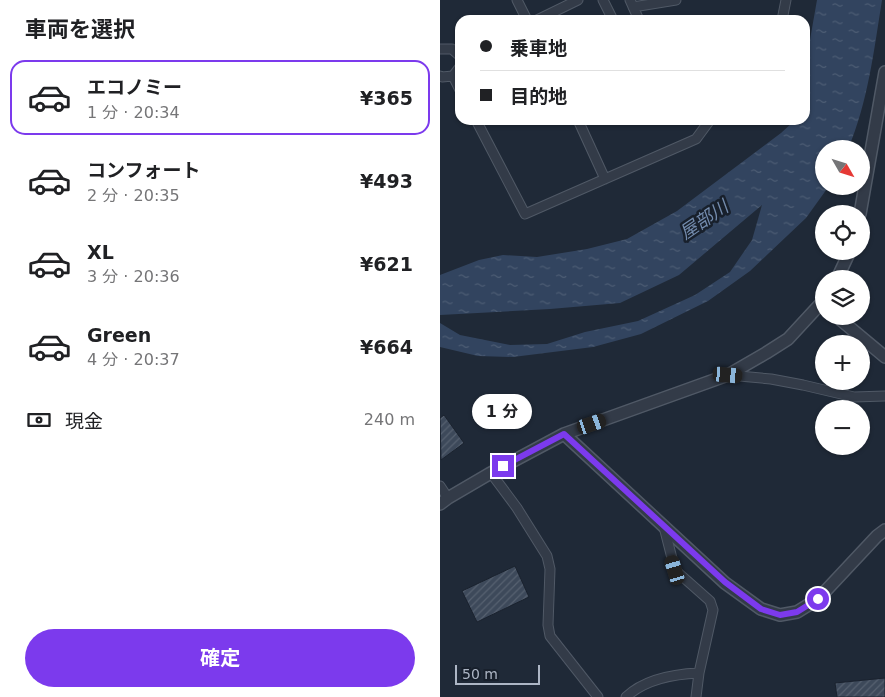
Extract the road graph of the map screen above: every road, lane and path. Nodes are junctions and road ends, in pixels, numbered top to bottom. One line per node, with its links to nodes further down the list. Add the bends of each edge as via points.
1 (517, 0): 7 (street)
2 (578, 0): 8 (street)
3 (603, 0): 9 (street)
4 (676, 0): 6 (street)
5 (786, 0): 11 (street)
6 (631, 3): 10 (street)
7 (524, 15)
8 (547, 15)
9 (610, 15)
10 (637, 15)
11 (783, 15)
12 (440, 49): 13 (street)
13 (455, 52)
14 (885, 72): 23 (street)
15 (455, 73): 17 (street)
16 (440, 76): 17 (street)
17 (453, 76): 18 (street)
18 (455, 80)
19 (479, 125): 22 (street, via 525,214)
20 (581, 125): 22 (street)
21 (706, 125): 22 (street, via 696,139)
22 (605, 179)
23 (862, 205)
24 (815, 311): 27 (street, via 788,339)
25 (847, 325): 26 (street)
26 (885, 357)
27 (728, 375): 28 (street, via 803,384 854,397); 29 (street)
28 (885, 396)
29 (564, 434): 30 (street); 33 (street)
30 (490, 473): 32 (street); 36 (street, via 547,556 550,569 550,636)
31 (440, 486): 32 (street)
32 (444, 501)
33 (664, 527): 34 (street, via 725,582 761,609 780,615 797,612 818,599); 35 (street, via 675,570 710,601 714,610)
34 (885, 530)
35 (699, 673): 37 (street, via 684,673 643,685); 38 (street)
36 (598, 697)
37 (626, 697)
38 (696, 697)

